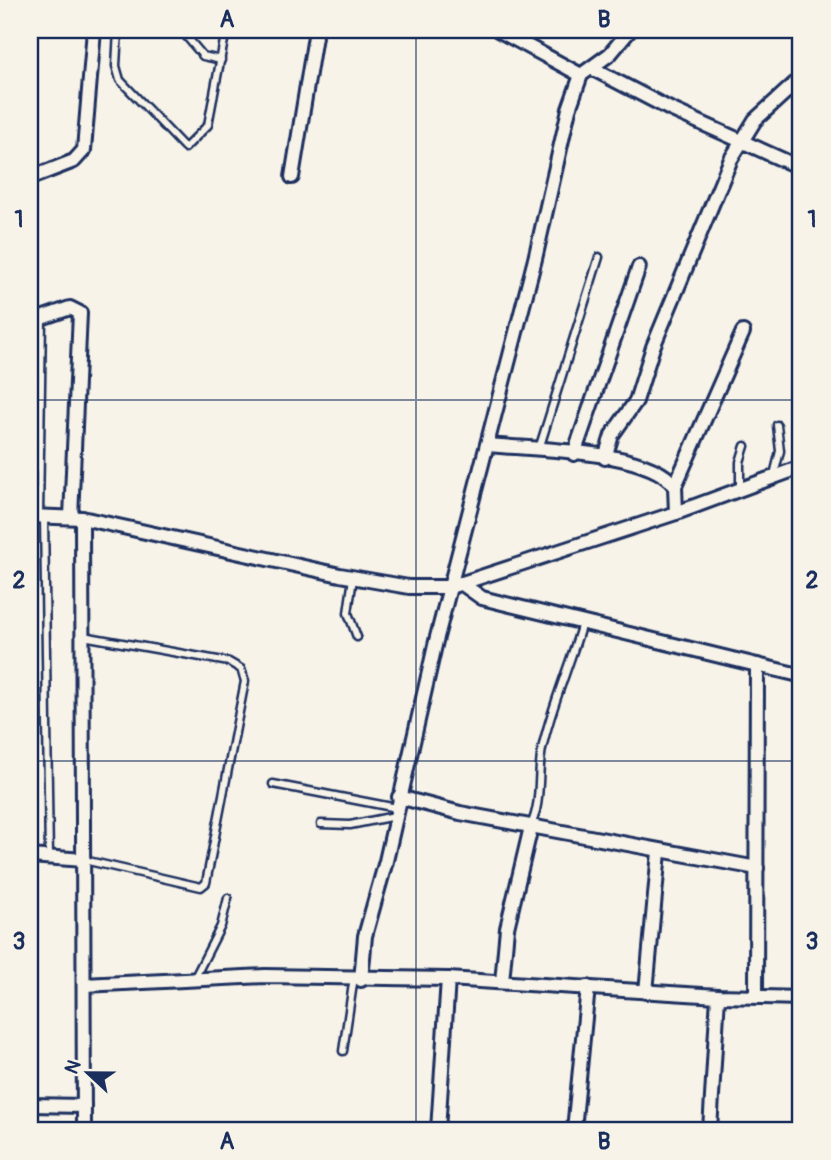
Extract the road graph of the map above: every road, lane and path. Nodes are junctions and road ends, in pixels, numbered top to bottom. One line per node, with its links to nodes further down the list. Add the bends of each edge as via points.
1 (94, 30): 15 (street, via 85,150 74,162)
2 (118, 30): 8 (lane, via 120,80 182,147 188,147 208,125)
3 (181, 30): 8 (lane, via 203,56)
4 (226, 30): 8 (lane)
5 (316, 30): 14 (street)
6 (498, 30): 10 (street)
7 (630, 30): 9 (street)
8 (220, 60)
9 (593, 69): 10 (street); 12 (street)
10 (581, 75): 21 (street, via 569,108)
11 (801, 78): 12 (street, via 755,120)
12 (740, 142): 13 (street); 25 (street, via 653,347 636,401 612,435)
13 (801, 168)
14 (292, 177)
15 (30, 178)
16 (599, 257): 23 (lane)
17 (639, 267): 24 (street)
18 (36, 320): 31 (lane); 32 (street, via 70,308 80,313)
19 (743, 331): 28 (street)
20 (777, 425): 27 (lane, via 780,451)
21 (489, 445): 23 (street); 34 (street)
22 (745, 446): 29 (lane)
23 (539, 451): 24 (street)
24 (574, 454): 25 (street)
25 (605, 458): 28 (street, via 652,469)
26 (801, 467): 27 (street)
27 (774, 477): 29 (street)
28 (675, 486): 30 (street)
29 (740, 489): 30 (street)
30 (676, 513): 34 (street)
31 (38, 516): 32 (street); 46 (lane)
32 (77, 517): 33 (street); 36 (street)
33 (353, 578): 34 (street, via 409,587); 37 (lane, via 348,613)
34 (456, 585): 35 (street, via 482,598); 41 (street)
35 (582, 622): 38 (street); 43 (lane, via 547,730)
36 (83, 636): 47 (street); 47 (lane, via 229,662 241,669 245,681 206,883 201,887)
37 (357, 638)
38 (757, 665): 39 (street); 48 (street)
39 (801, 673)
40 (273, 784): 41 (lane)
41 (397, 807): 42 (lane, via 350,825); 43 (street); 50 (street)
42 (321, 824)
43 (531, 827): 44 (street); 53 (street, via 509,917)
44 (659, 852): 48 (street); 56 (street)
45 (30, 856): 46 (street)
46 (49, 858): 47 (street)
47 (84, 860): 54 (street)
48 (757, 868): 58 (street)
49 (228, 898): 52 (lane, via 221,926)
50 (358, 979): 51 (street); 52 (street, via 265,976); 60 (lane)
51 (448, 979): 53 (street); 64 (street)
52 (193, 980): 54 (street)
53 (502, 982): 55 (street)
54 (84, 985): 62 (street)
55 (588, 987): 56 (street); 65 (street)
56 (646, 992): 57 (street)
57 (718, 996): 58 (street); 66 (street)
58 (756, 996): 59 (street)
59 (801, 998)
60 (343, 1051)
61 (30, 1105): 62 (street)
62 (84, 1106): 63 (street)
63 (84, 1130)
64 (438, 1130)
65 (573, 1130)
66 (710, 1130)

